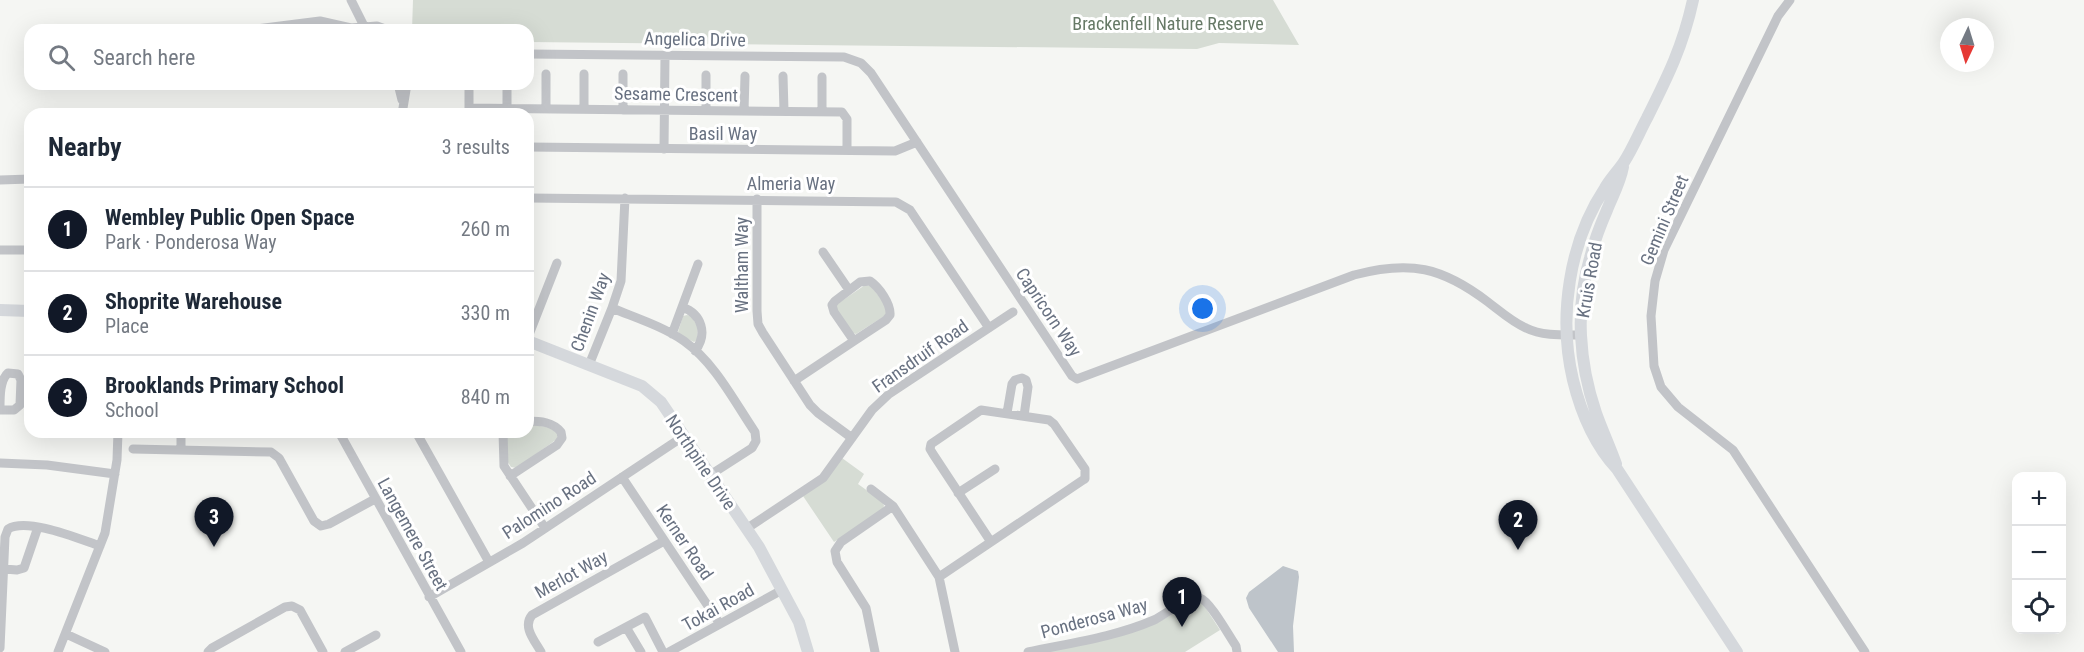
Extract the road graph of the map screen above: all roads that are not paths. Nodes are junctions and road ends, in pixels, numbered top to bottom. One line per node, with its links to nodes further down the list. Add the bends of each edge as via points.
1 (351, 0): 6 (street)
2 (1693, 0): 38 (street, Kruis Road, via 1676,60)
3 (1790, 0): 121 (street, Gemini Street, via 1778,16 1664,250 1651,306 1654,366 1670,399 1733,450)
4 (296, 24): 5 (street)
5 (333, 24)
6 (363, 24)
7 (534, 54): 8 (street, Angelica Drive)
8 (665, 56): 9 (street, Angelica Drive, via 844,57); 29 (street)
9 (861, 63): 34 (street, Capricorn Way)
10 (546, 74): 26 (street)
11 (584, 74): 27 (street)
12 (623, 75): 28 (street)
13 (706, 75): 30 (street)
14 (745, 76): 31 (street)
15 (783, 76): 32 (street)
16 (822, 77): 33 (street)
17 (399, 90): 21 (street)
18 (405, 90): 21 (street)
19 (469, 90): 23 (street)
20 (507, 90): 24 (street)
21 (402, 102): 22 (street)
22 (402, 108)
23 (469, 108)
24 (507, 108)
25 (534, 109): 26 (street, Sesame Crescent)
26 (546, 109): 27 (street, Sesame Crescent)
27 (584, 109): 28 (street, Sesame Crescent)
28 (623, 110): 29 (street, Sesame Crescent)
29 (664, 110): 30 (street, Sesame Crescent); 36 (street)
30 (706, 110): 31 (street, Sesame Crescent)
31 (744, 111): 32 (street, Sesame Crescent)
32 (784, 111): 33 (street, Sesame Crescent)
33 (822, 111): 37 (street, Sesame Crescent, via 846,115)
34 (917, 142): 37 (street, Basil Way, via 895,151); 58 (street, Capricorn Way, via 1077,379 1354,275 1401,267 1447,276 1526,328)
35 (534, 147): 36 (street, Basil Way)
36 (664, 149): 37 (street, Basil Way)
37 (847, 150)
38 (1624, 163): 58 (street, Kruis Road, via 1604,188 1588,218 1568,302); 59 (street, Kruis Road, via 1589,261)
39 (24, 178): 40 (street)
40 (0, 180)
41 (534, 198): 42 (street, Almeria Way)
42 (625, 198): 43 (street, Almeria Way); 51 (street, Chenin Way, via 623,271)
43 (758, 199): 56 (street, Almeria Way, via 887,200 901,204 910,210); 64 (street, Waltham Way, via 757,317)
44 (0, 250): 45 (street)
45 (24, 250)
46 (823, 252): 49 (street)
47 (557, 263): 55 (street)
48 (698, 264): 50 (street)
49 (849, 290): 60 (street, via 832,307); 60 (street, via 860,282 872,282 891,312 886,320)
50 (682, 307): 57 (street); 62 (street, via 700,322 702,337)
51 (612, 308): 57 (street); 63 (street, Chenin Way)
52 (0, 310): 53 (street)
53 (24, 311)
54 (1013, 312): 56 (street, Fransdruif Road)
55 (534, 323)
56 (989, 328): 74 (street, Fransdruif Road, via 889,394)
57 (672, 334): 62 (street)
58 (1566, 335): 59 (street); 79 (street, Kruis Road, via 1576,392 1588,425 1604,455)
59 (1580, 335): 79 (street, Kruis Road, via 1587,383)
60 (854, 341): 64 (street)
61 (534, 342): 63 (street, Northpine Drive)
62 (696, 351): 81 (street, via 756,438 752,448)
63 (589, 365): 68 (street, Northpine Drive, via 649,390)
64 (794, 381): 74 (street, Waltham Way, via 814,410)
65 (1007, 413): 66 (street); 66 (street, via 1012,384 1022,378 1028,387); 85 (street, via 977,411 931,444 931,452)
66 (1024, 416): 92 (street, via 1054,424 1086,476)
67 (534, 421): 82 (street, via 557,427 561,441)
68 (684, 436): 81 (street, Northpine Drive); 83 (street, Palomino Road)
69 (118, 438): 80 (street)
70 (181, 438): 76 (street)
71 (342, 438): 86 (street, Langemere Street)
72 (422, 438): 94 (street)
73 (503, 438): 82 (street, via 503,462)
74 (852, 438): 90 (street, Fransdruif Road, via 823,478)
75 (133, 449): 76 (street)
76 (181, 450): 86 (street, via 275,454 314,521 321,526)
77 (0, 463): 80 (street)
78 (995, 469): 85 (street)
79 (1617, 469): 120 (street, Kruis Road)
80 (115, 474): 93 (street)
81 (710, 475): 90 (street, Northpine Drive)
82 (510, 476): 89 (street)
83 (622, 477): 89 (street, Palomino Road); 91 (street, Kerner Road)
84 (871, 489): 87 (street)
85 (958, 493): 92 (street)
86 (375, 499): 98 (street, Langemere Street)
87 (893, 507): 96 (street); 116 (street, via 841,542 835,551 837,562 866,608)
88 (38, 527): 93 (street); 95 (street, via 24,568); 95 (street, via 16,526 8,530)
89 (545, 528): 94 (street, Palomino Road)
90 (746, 529): 97 (street, Northpine Drive)
91 (664, 541): 99 (street, Kerner Road); 111 (street, Merlot Way, via 532,615 527,627)
92 (991, 542): 96 (street)
93 (100, 546): 101 (street)
94 (489, 562): 98 (street, Palomino Road)
95 (4, 569): 104 (street)
96 (939, 577): 117 (street)
97 (782, 590): 99 (street, Tokai Road); 115 (street, Northpine Drive, via 802,629)
98 (429, 597): 110 (street, Langemere Street)
99 (720, 624): 114 (street, Tokai Road)
100 (626, 627): 103 (street); 112 (street); 113 (street, via 645,617)
101 (66, 634): 105 (street); 106 (street)
102 (376, 635): 109 (street)
103 (598, 642)
104 (0, 648)
105 (58, 652)
106 (105, 652)
107 (208, 652): 108 (street, via 292,606 300,610)
108 (324, 652)
109 (345, 652)
110 (460, 652)
111 (541, 652)
112 (641, 652)
113 (663, 652)
114 (669, 652)
115 (808, 652)
116 (875, 652)
117 (955, 652)
118 (1028, 652): 119 (street, Ponderosa Way, via 1137,627 1198,597 1206,602)
119 (1237, 652)
120 (1737, 652)
121 (1865, 652)

